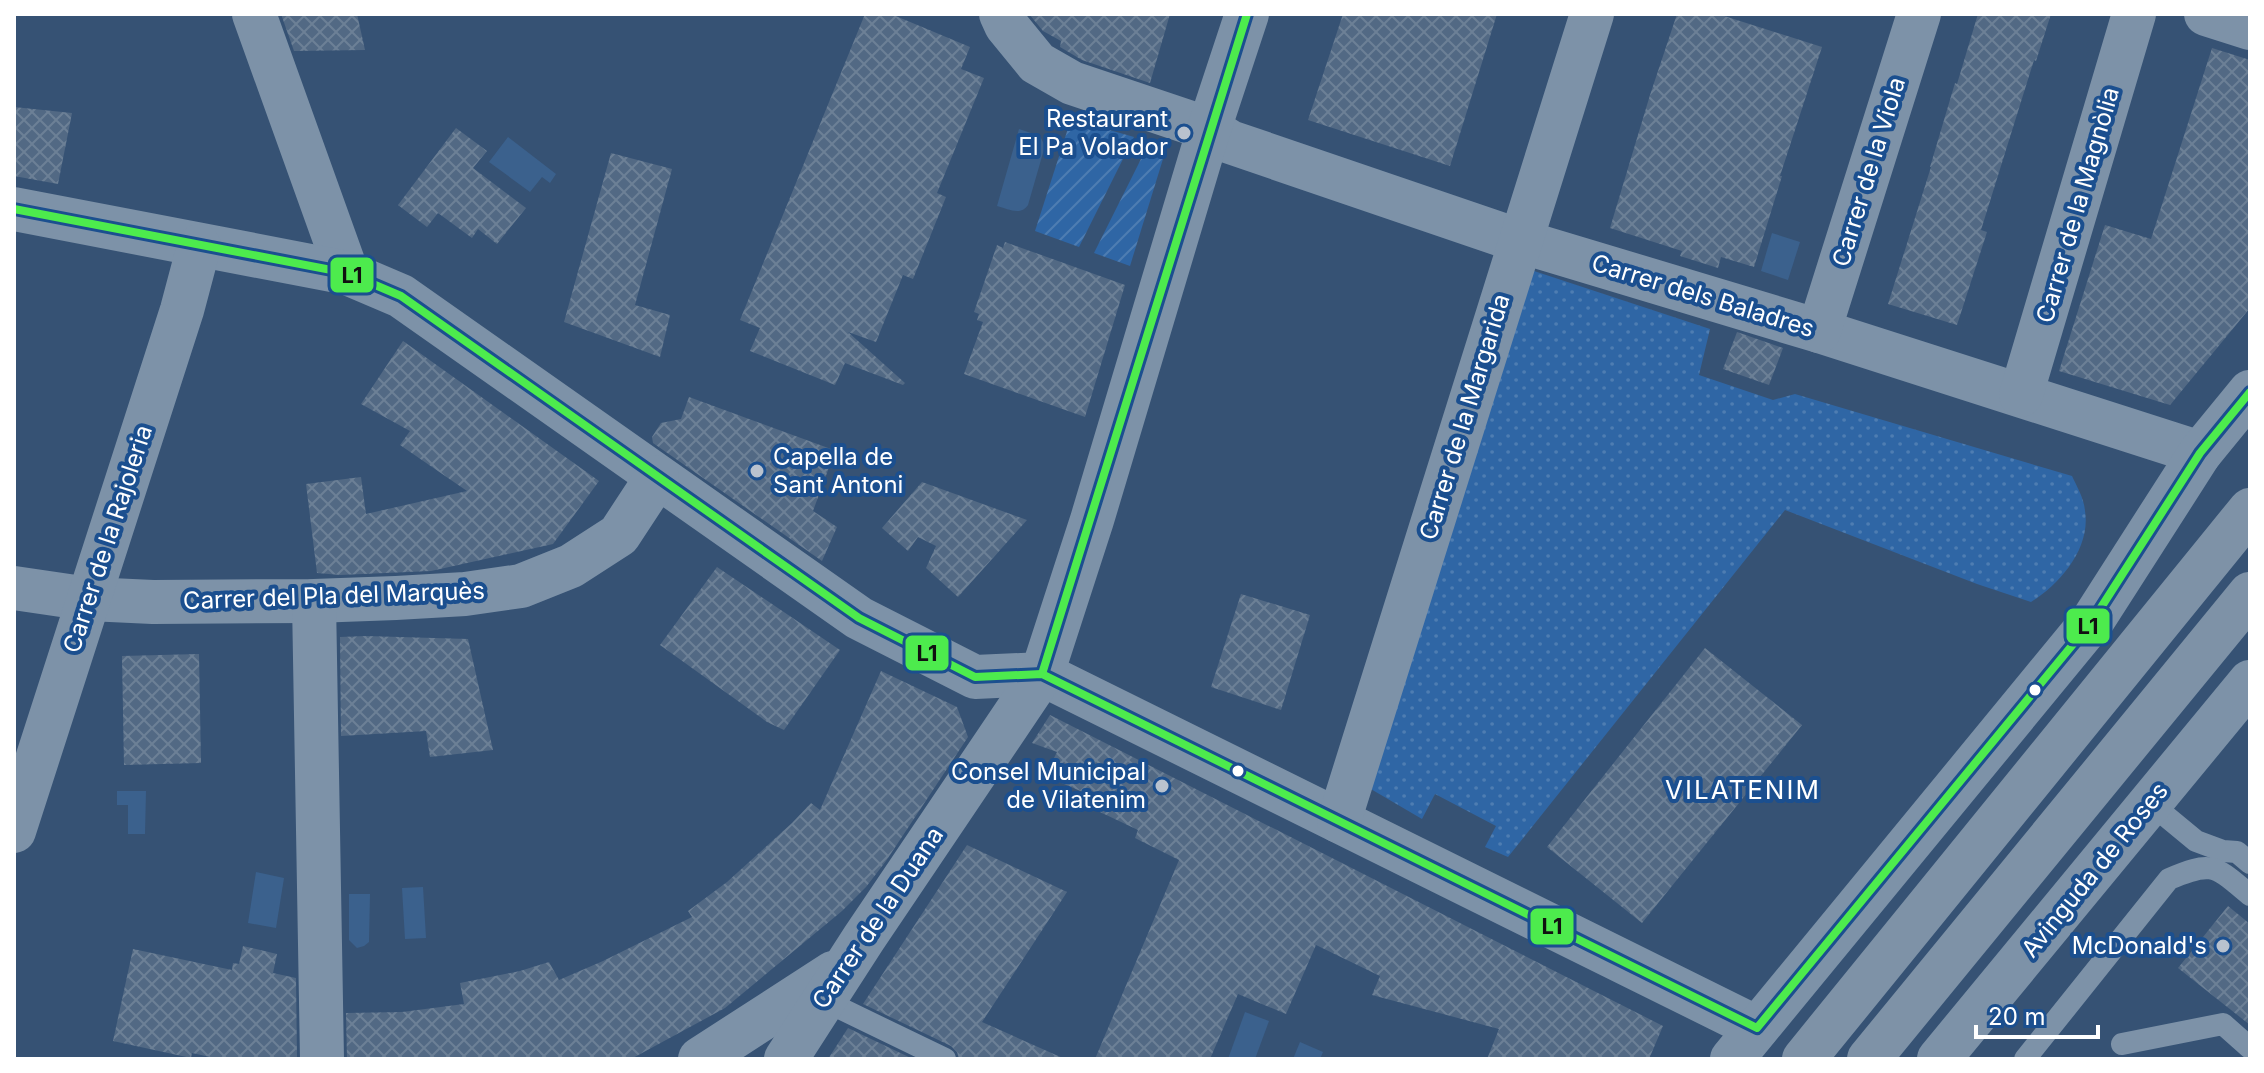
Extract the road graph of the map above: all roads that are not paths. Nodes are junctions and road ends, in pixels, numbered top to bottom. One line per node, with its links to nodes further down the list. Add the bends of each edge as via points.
1 (254, 14): 13 (street)
2 (1001, 14): 9 (street, Carrer dels Baladres, via 1037,63 1072,83)
3 (1247, 14): 9 (street, Carrer de la Duana)
4 (1592, 14): 11 (street, Carrer de la Margarida)
5 (1919, 14): 14 (street, Carrer de la Viola)
6 (2134, 14): 16 (street, Carrer de la Magnòlia)
7 (2206, 14): 8 (street)
8 (2250, 28)
9 (1209, 129): 11 (street, Carrer dels Baladres, via 1230,142); 24 (street, Carrer de la Duana)
10 (14, 209): 12 (street)
11 (1520, 241): 14 (street, Carrer dels Baladres); 27 (street, Carrer de la Margarida)
12 (199, 246): 13 (street); 22 (street, Carrer de la Rajoleria)
13 (347, 273): 18 (street, via 401,296)
14 (1819, 331): 16 (street, Carrer dels Baladres)
15 (2250, 392): 17 (street)
16 (2021, 395): 17 (street, Carrer dels Baladres)
17 (2200, 453): 32 (street, via 2093,620)
18 (657, 477): 23 (street, Carrer del Pla del Marquès, via 619,535 571,566 521,586); 24 (street, via 859,618 975,677)
19 (2250, 510): 39 (highway)
20 (14, 588): 22 (street, Carrer del Pla del Marquès)
21 (2250, 594): 40 (highway)
22 (89, 599): 23 (street, Carrer del Pla del Marquès); 28 (street, Carrer de la Rajoleria)
23 (314, 601): 35 (street)
24 (1042, 674): 27 (street); 31 (street, Carrer de la Duana)
25 (2250, 682): 26 (street, Avinguda de Roses)
26 (2150, 803): 29 (lane, via 2196,841 2237,852); 41 (street, Avinguda de Roses)
27 (1339, 821): 32 (street)
28 (14, 831)
29 (2250, 863)
30 (2250, 895): 42 (lane, via 2220,870 2197,867 2169,879)
31 (834, 983): 36 (street); 37 (street, Carrer de la Duana); 38 (lane)
32 (1744, 1044)
33 (2122, 1044): 34 (lane, via 2223,1024)
34 (2250, 1048)
35 (322, 1059)
36 (700, 1059)
37 (786, 1059)
38 (945, 1059)
39 (1804, 1059)
40 (1869, 1059)
41 (1939, 1059)
42 (2025, 1059)

